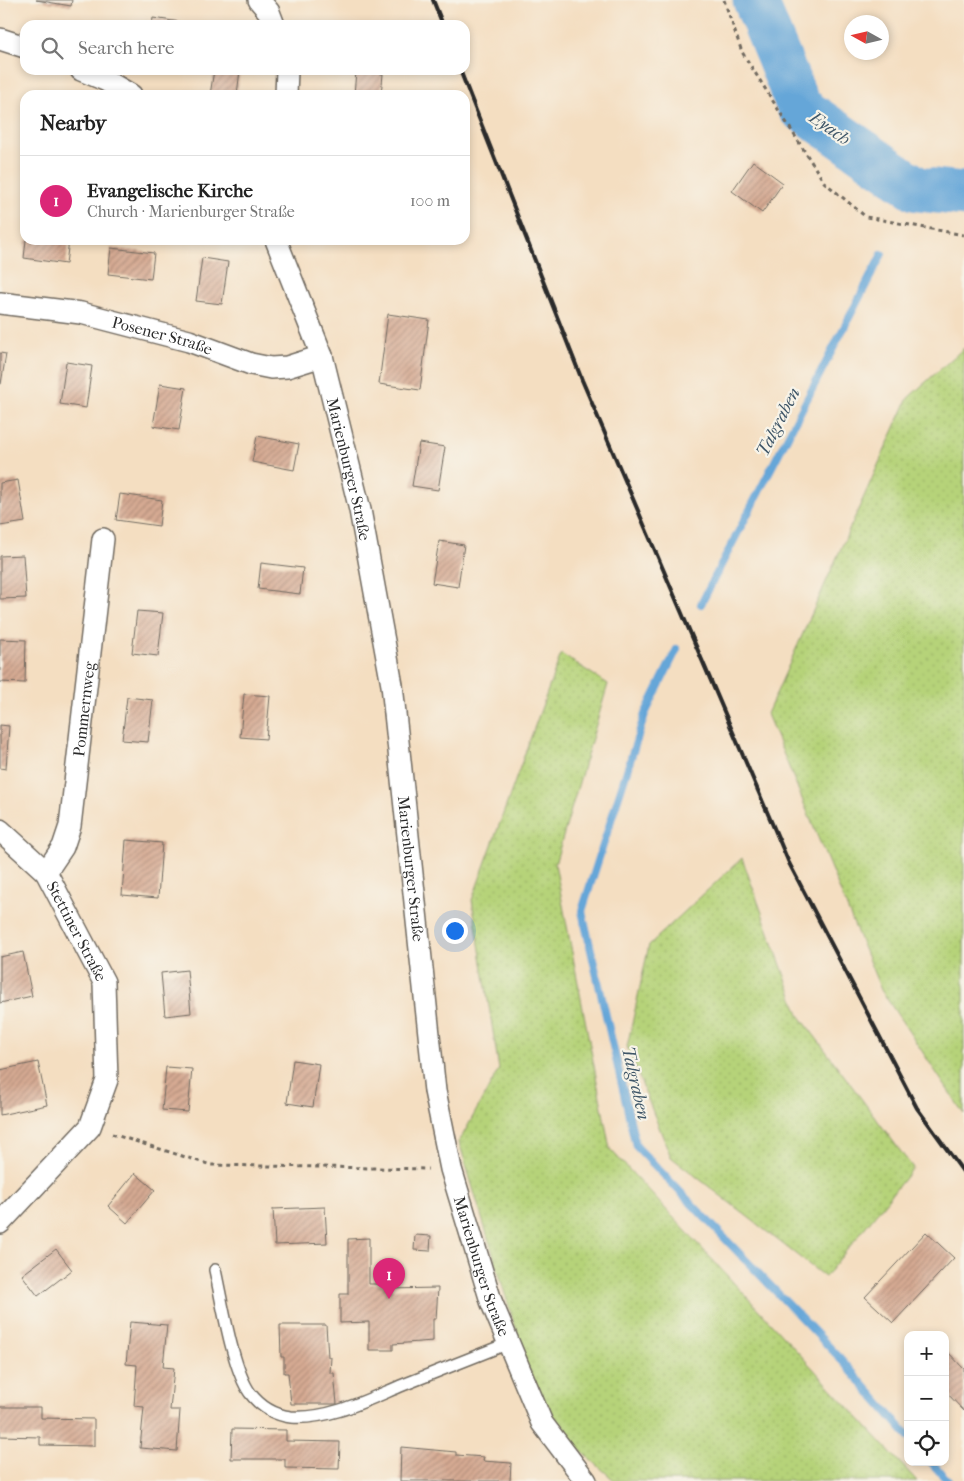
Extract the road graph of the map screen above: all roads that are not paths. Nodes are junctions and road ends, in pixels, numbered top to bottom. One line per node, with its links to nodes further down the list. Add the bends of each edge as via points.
1 (259, 0): 2 (street)
2 (272, 20)
3 (0, 39): 4 (street)
4 (20, 45)
5 (92, 75): 7 (street)
6 (287, 75): 8 (street)
7 (122, 90)
8 (286, 90)
9 (278, 245): 11 (street, Marienburger Straße)
10 (0, 303): 11 (street, Posener Straße, via 81,313 190,341 251,364 271,368 287,367)
11 (322, 356): 17 (street, Marienburger Straße, via 360,510 392,685 434,1090 451,1169 491,1301)
12 (103, 539): 14 (street, Pommernweg, via 70,826 63,847)
13 (0, 830): 14 (street, Stettiner Straße)
14 (46, 872): 15 (street, Stettiner Straße, via 104,982 107,1080 90,1127)
15 (0, 1223)
16 (215, 1270): 17 (lane, via 228,1327 250,1394 268,1411 290,1417 320,1415 366,1400)
17 (509, 1344): 18 (street, Marienburger Straße, via 542,1423)
18 (586, 1481)

